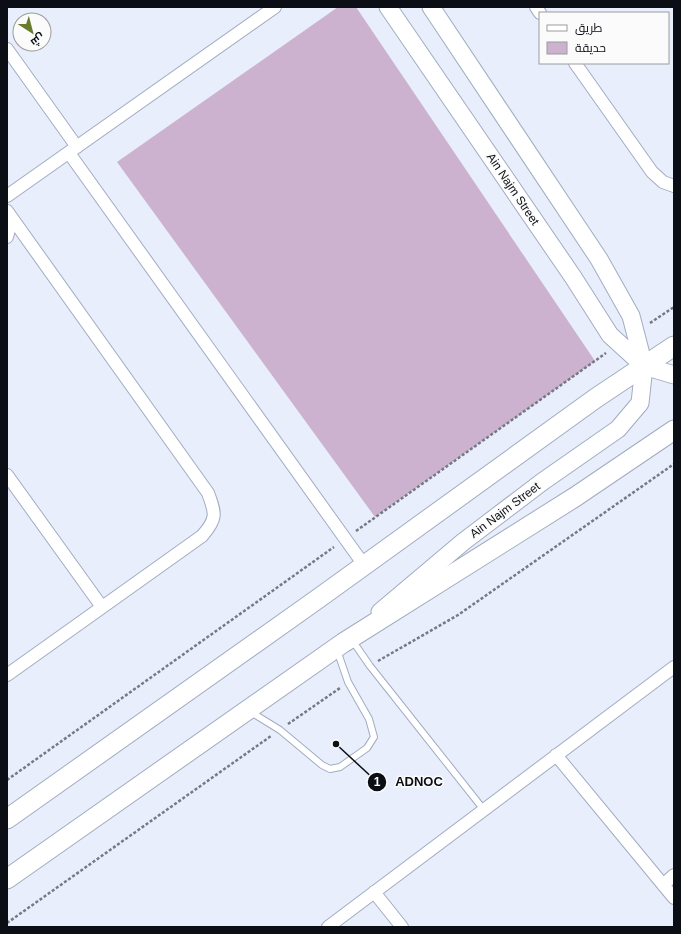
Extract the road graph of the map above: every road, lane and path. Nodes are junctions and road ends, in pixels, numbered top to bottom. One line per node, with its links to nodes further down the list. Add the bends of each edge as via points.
1 (275, 7): 6 (street)
2 (388, 7): 12 (main road, Ain Najm Street, via 610,334)
3 (431, 7): 12 (main road, Ain Najm Street, via 599,259 631,316)
4 (7, 49): 6 (street)
5 (576, 64): 7 (street, via 652,172 663,182)
6 (73, 150): 8 (street); 16 (street)
7 (674, 186)
8 (7, 196)
9 (10, 214): 10 (street); 17 (street, via 208,493 214,510 212,525 202,536)
10 (7, 237)
11 (674, 346): 12 (main road)
12 (644, 366): 13 (main road, Ain Najm Street); 16 (main road); 18 (main road, Ain Najm Street, via 640,403 618,429 463,542)
13 (674, 375)
14 (674, 430): 18 (main road, via 575,497)
15 (7, 475): 17 (street)
16 (364, 565): 24 (main road)
17 (102, 607): 20 (street)
18 (344, 644): 21 (main road); 21 (lane, via 348,682 368,719 374,737 367,748 340,767 330,769 322,766 280,730); 23 (lane, via 370,666)
19 (674, 667): 22 (street)
20 (7, 674)
21 (248, 710): 26 (main road)
22 (556, 755): 23 (street); 27 (street)
23 (484, 810): 28 (street)
24 (7, 819)
25 (674, 875): 27 (street)
26 (7, 879)
27 (663, 885): 29 (street)
28 (374, 892): 30 (street); 31 (street)
29 (674, 898)
30 (328, 927)
31 (402, 927)

